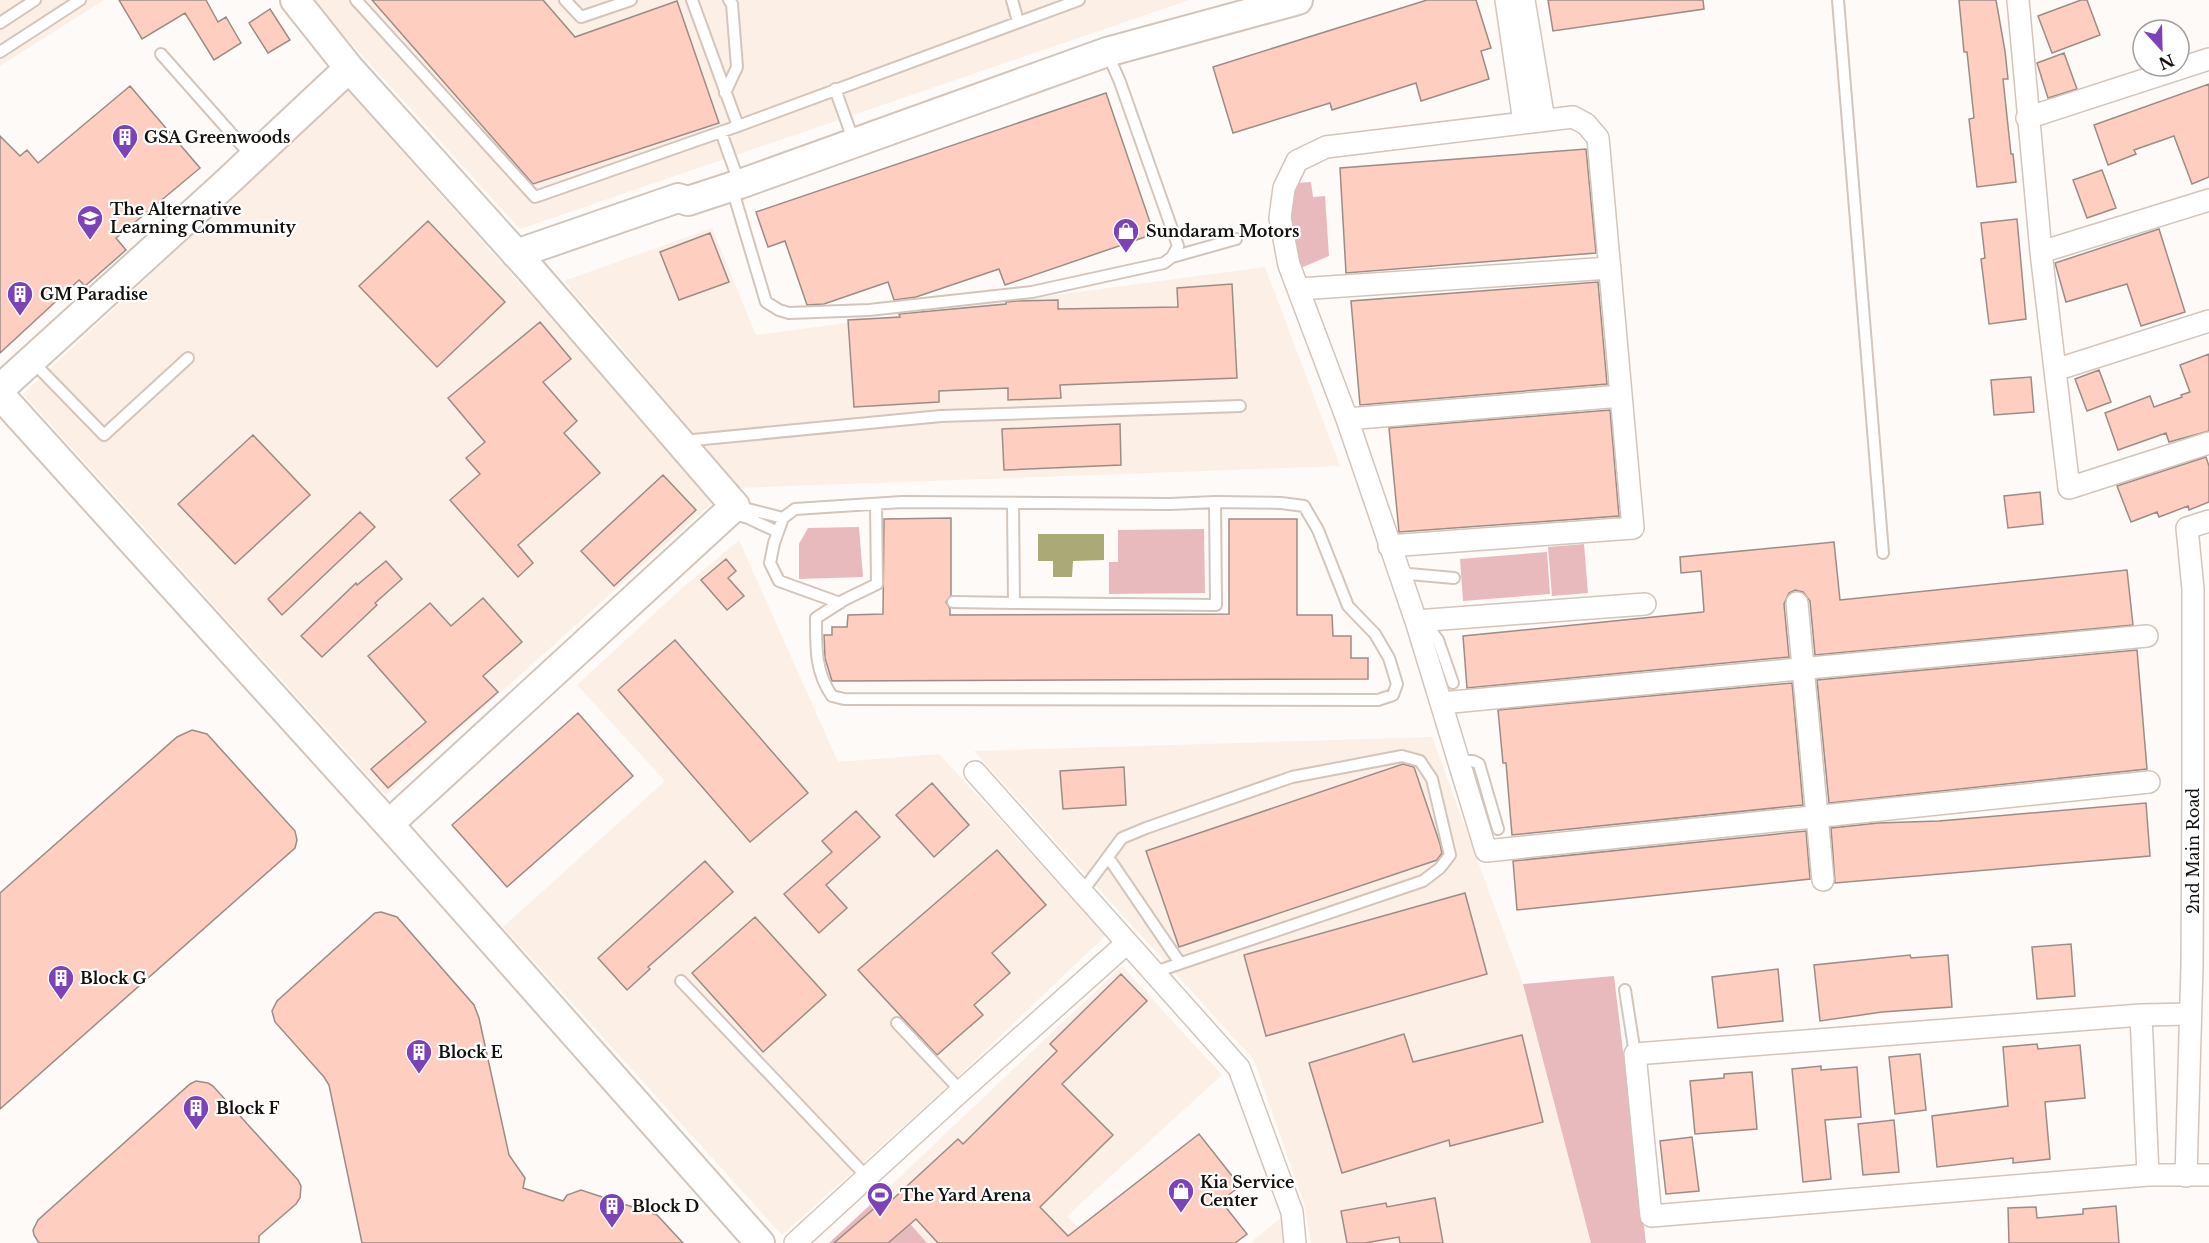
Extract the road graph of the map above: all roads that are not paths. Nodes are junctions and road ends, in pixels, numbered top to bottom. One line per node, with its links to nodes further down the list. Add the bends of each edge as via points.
1 (35, 0): 17 (lane)
2 (80, 0): 18 (lane)
3 (295, 0): 23 (street)
4 (356, 0): 29 (lane, via 535,197)
5 (565, 0): 6 (lane, via 581,17)
6 (631, 0)
7 (692, 0): 25 (lane)
8 (729, 0): 25 (lane, via 736,67)
9 (1012, 0): 16 (lane)
10 (1079, 0): 16 (lane)
11 (1298, 0): 19 (street)
12 (1506, 0): 20 (street)
13 (1524, 0): 20 (street)
14 (1838, 0): 59 (lane)
15 (2018, 0): 26 (street)
16 (1018, 21): 24 (lane)
17 (0, 23)
18 (0, 52)
19 (1107, 52): 30 (street); 36 (lane, via 1178,246)
20 (1523, 52): 27 (street)
21 (161, 54): 31 (lane)
22 (2209, 59): 26 (street)
23 (349, 68): 31 (street); 37 (street)
24 (835, 89): 28 (lane); 30 (lane)
25 (725, 93): 28 (lane)
26 (2027, 118): 35 (street)
27 (1534, 121): 38 (street, via 1573,117 1586,124 1598,138); 39 (street, via 1326,147 1297,161 1284,188 1280,218 1289,265)
28 (738, 126): 29 (lane)
29 (721, 132): 32 (lane)
30 (854, 142): 32 (street)
31 (253, 158): 42 (street)
32 (735, 185): 36 (lane, via 766,302 789,313 869,310 1032,292 1164,263); 37 (street, via 688,201 678,198)
33 (2209, 200): 35 (street)
34 (1236, 239): 36 (lane)
35 (2041, 252): 43 (street)
36 (1172, 257)
37 (523, 261): 49 (street)
38 (1610, 268): 39 (street); 46 (street)
39 (1299, 289): 48 (street)
40 (2209, 321): 43 (street)
41 (188, 358): 42 (lane, via 104,435)
42 (32, 360): 44 (street)
43 (2055, 370): 50 (street, via 2069,488)
44 (0, 389)
45 (0, 395): 78 (street)
46 (1621, 396): 48 (street); 58 (street, via 1633,528)
47 (1240, 406): 49 (lane, via 941,416)
48 (1347, 418): 58 (street)
49 (680, 441): 54 (street)
50 (2209, 443)
51 (1215, 502): 52 (lane); 64 (lane, via 1304,506 1318,530 1348,606 1375,634 1389,658 1397,684 1393,695 1378,700 844,699 832,696 817,664 816,618); 65 (lane, via 1216,605)
52 (1013, 503): 53 (lane); 65 (lane)
53 (876, 504): 55 (lane, via 795,509); 64 (lane, via 877,585)
54 (732, 509): 55 (lane); 57 (lane); 78 (street)
55 (783, 518): 57 (lane)
56 (2209, 521): 62 (street, 2nd Main Road, via 2187,528)
57 (778, 532): 64 (lane, via 770,563 778,581)
58 (1389, 546): 60 (street)
59 (1883, 553)
60 (1398, 570): 61 (lane); 68 (street)
61 (1454, 578)
62 (2201, 590): 77 (street, 2nd Main Road)
63 (953, 602): 65 (lane)
64 (840, 603)
65 (1014, 603)
66 (1797, 603): 70 (street)
67 (1645, 604): 68 (street)
68 (1417, 626): 71 (lane, via 1430,629 1438,640); 72 (street)
69 (2147, 636): 70 (street)
70 (1803, 668): 72 (street); 76 (street)
71 (1454, 683)
72 (1442, 703): 73 (street)
73 (1459, 761): 76 (street, via 1486,851); 79 (lane, via 1473,760 1479,764)
74 (975, 772): 82 (street)
75 (2149, 782): 76 (street)
76 (1817, 815): 81 (street)
77 (2201, 820): 86 (street, 2nd Main Road)
78 (389, 824): 98 (street)
79 (1498, 829)
80 (1108, 857): 82 (lane); 84 (lane); 84 (lane, via 1122,838 1138,831 1292,777 1402,756 1420,762 1432,778 1450,855 1423,881)
81 (1823, 879)
82 (1082, 892): 83 (street)
83 (1127, 943): 85 (street); 93 (street)
84 (1180, 963): 85 (lane)
85 (1155, 972): 100 (street, via 1239,1068 1292,1212)
86 (2200, 974): 89 (street, 2nd Main Road)
87 (681, 981): 97 (lane)
88 (1625, 990): 92 (lane)
89 (2190, 1014): 90 (street); 96 (street, 2nd Main Road)
90 (2141, 1015): 92 (street); 95 (street)
91 (897, 1023): 93 (lane)
92 (1635, 1054): 95 (street, via 1651,1216)
93 (961, 1091): 97 (street)
94 (2209, 1175): 96 (street)
95 (2148, 1176): 96 (street)
96 (2186, 1176)
97 (867, 1177): 99 (street)
98 (760, 1243)
99 (795, 1243)
100 (1295, 1243)

